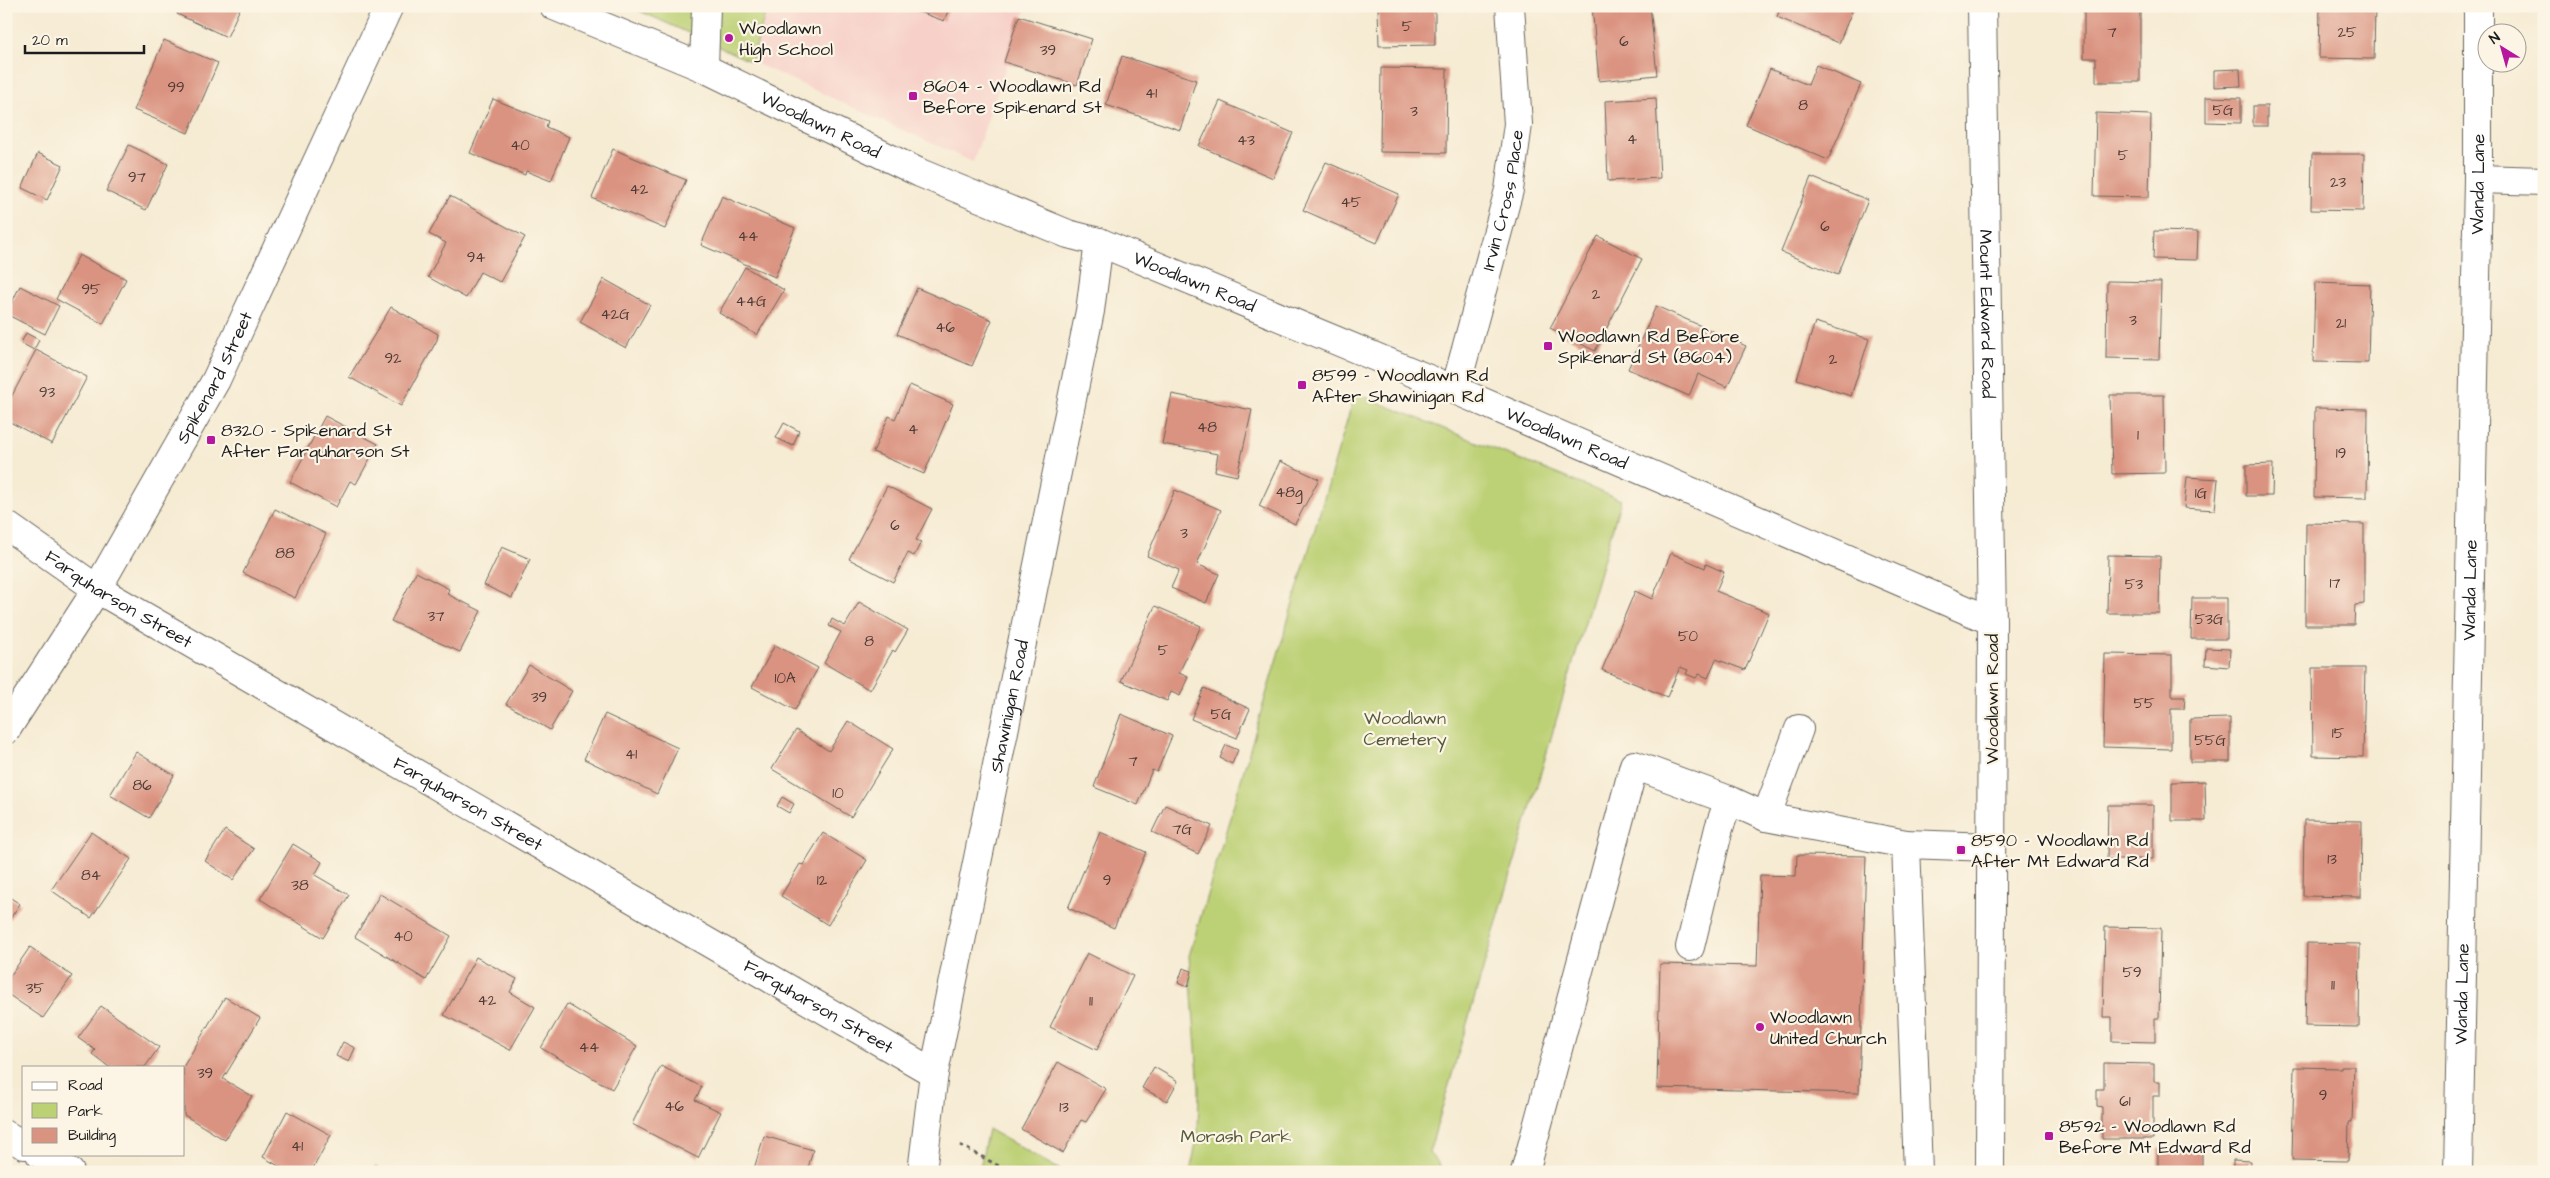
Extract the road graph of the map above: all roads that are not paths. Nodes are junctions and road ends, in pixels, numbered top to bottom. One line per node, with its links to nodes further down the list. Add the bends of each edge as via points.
1 (389, 6): 13 (street, Spikenard Street, via 216,380)
2 (554, 6): 7 (street, Woodlawn Road)
3 (706, 6): 7 (street)
4 (1510, 6): 11 (street, Irvin Cross Place, via 1518,124 1509,190)
5 (1982, 6): 14 (street, Mount Edward Road)
6 (2478, 6): 8 (street, Wanda Lane)
7 (704, 68): 10 (street, Woodlawn Road, via 920,174 1068,234)
8 (2478, 179): 9 (street); 31 (street, Wanda Lane)
9 (2544, 181)
10 (1099, 242): 11 (street, Woodlawn Road); 22 (street, Shawinigan Road, via 1086,331)
11 (1454, 390): 14 (street, Woodlawn Road)
12 (6, 525): 13 (street, Farquharson Street)
13 (97, 589): 15 (street, Spikenard Street); 22 (street, Farquharson Street)
14 (1992, 621): 20 (street, Woodlawn Road)
15 (6, 730)
16 (1799, 730): 18 (street)
17 (1729, 800): 18 (street); 21 (street, via 1719,828); 28 (street, via 1634,765)
18 (1766, 817): 19 (street)
19 (1906, 844): 20 (street); 29 (street)
20 (1991, 847): 30 (street, Woodlawn Road)
21 (1690, 948)
22 (934, 1073): 27 (street, Shawinigan Road)
23 (6, 1135): 24 (street)
24 (22, 1144)
25 (43, 1156): 26 (street)
26 (70, 1172)
27 (922, 1172)
28 (1525, 1172)
29 (1918, 1172)
30 (1990, 1172)
31 (2458, 1172)

